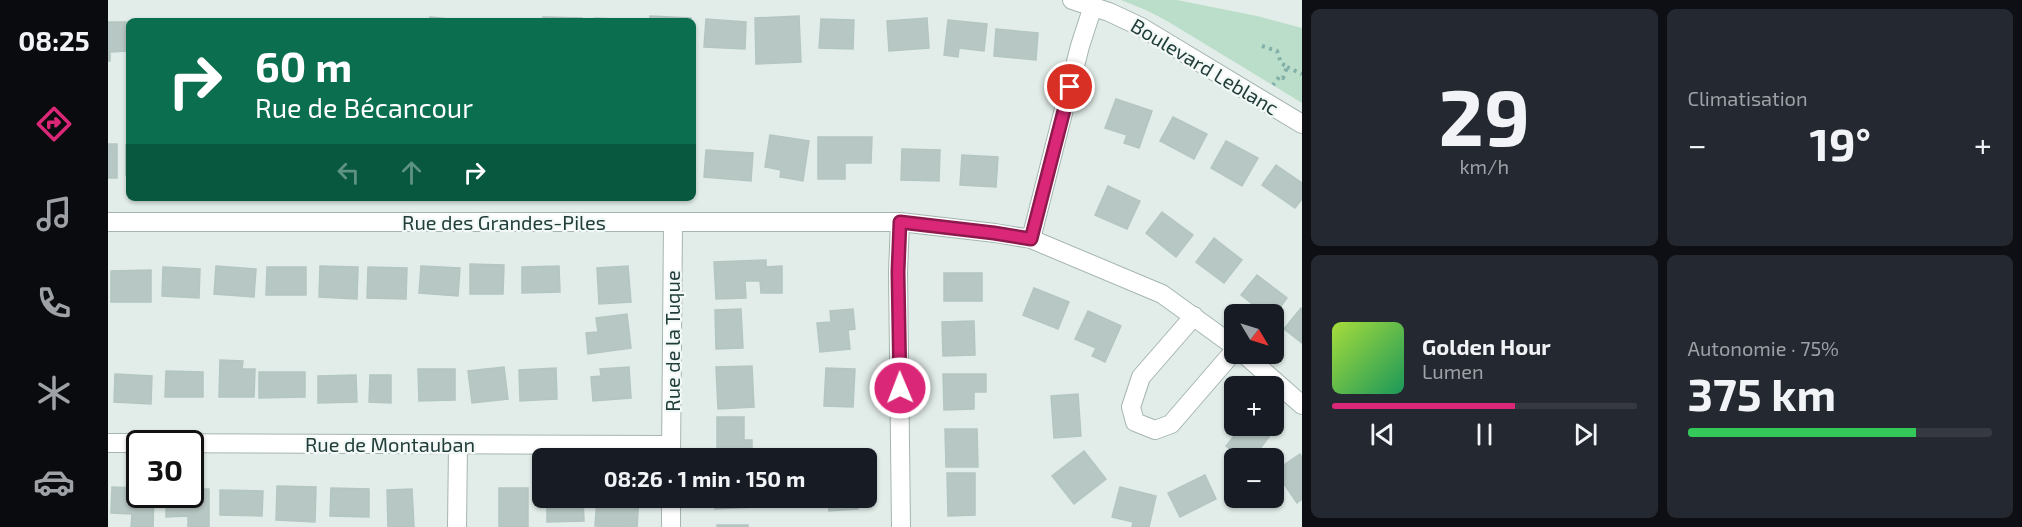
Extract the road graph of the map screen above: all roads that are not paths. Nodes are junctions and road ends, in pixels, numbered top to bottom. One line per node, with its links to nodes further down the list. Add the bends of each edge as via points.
1 (1072, 0): 2 (street, Boulevard Leblanc)
2 (1093, 6): 3 (street, Boulevard Leblanc, via 1141,27); 7 (street)
3 (1302, 124)
4 (108, 222): 5 (street, Rue des Grandes-Piles)
5 (673, 222): 6 (street, Rue des Grandes-Piles); 16 (street, Rue de la Tuque)
6 (900, 222): 7 (street, Rue des Grandes-Piles); 20 (street)
7 (1031, 239): 8 (street, Rue des Grandes-Piles, via 1162,294)
8 (1194, 316): 9 (street, Rue des Grandes-Piles); 10 (street, via 1141,377 1131,407 1135,422 1155,430 1171,424)
9 (1224, 338)
10 (1224, 363)
11 (1255, 364): 12 (street)
12 (1302, 405)
13 (108, 443): 14 (street, Rue de Montauban)
14 (458, 445): 15 (street, Rue de Montauban); 18 (street)
15 (549, 448)
16 (671, 448)
17 (671, 508): 19 (street)
18 (457, 527)
19 (671, 527)
20 (901, 527)

